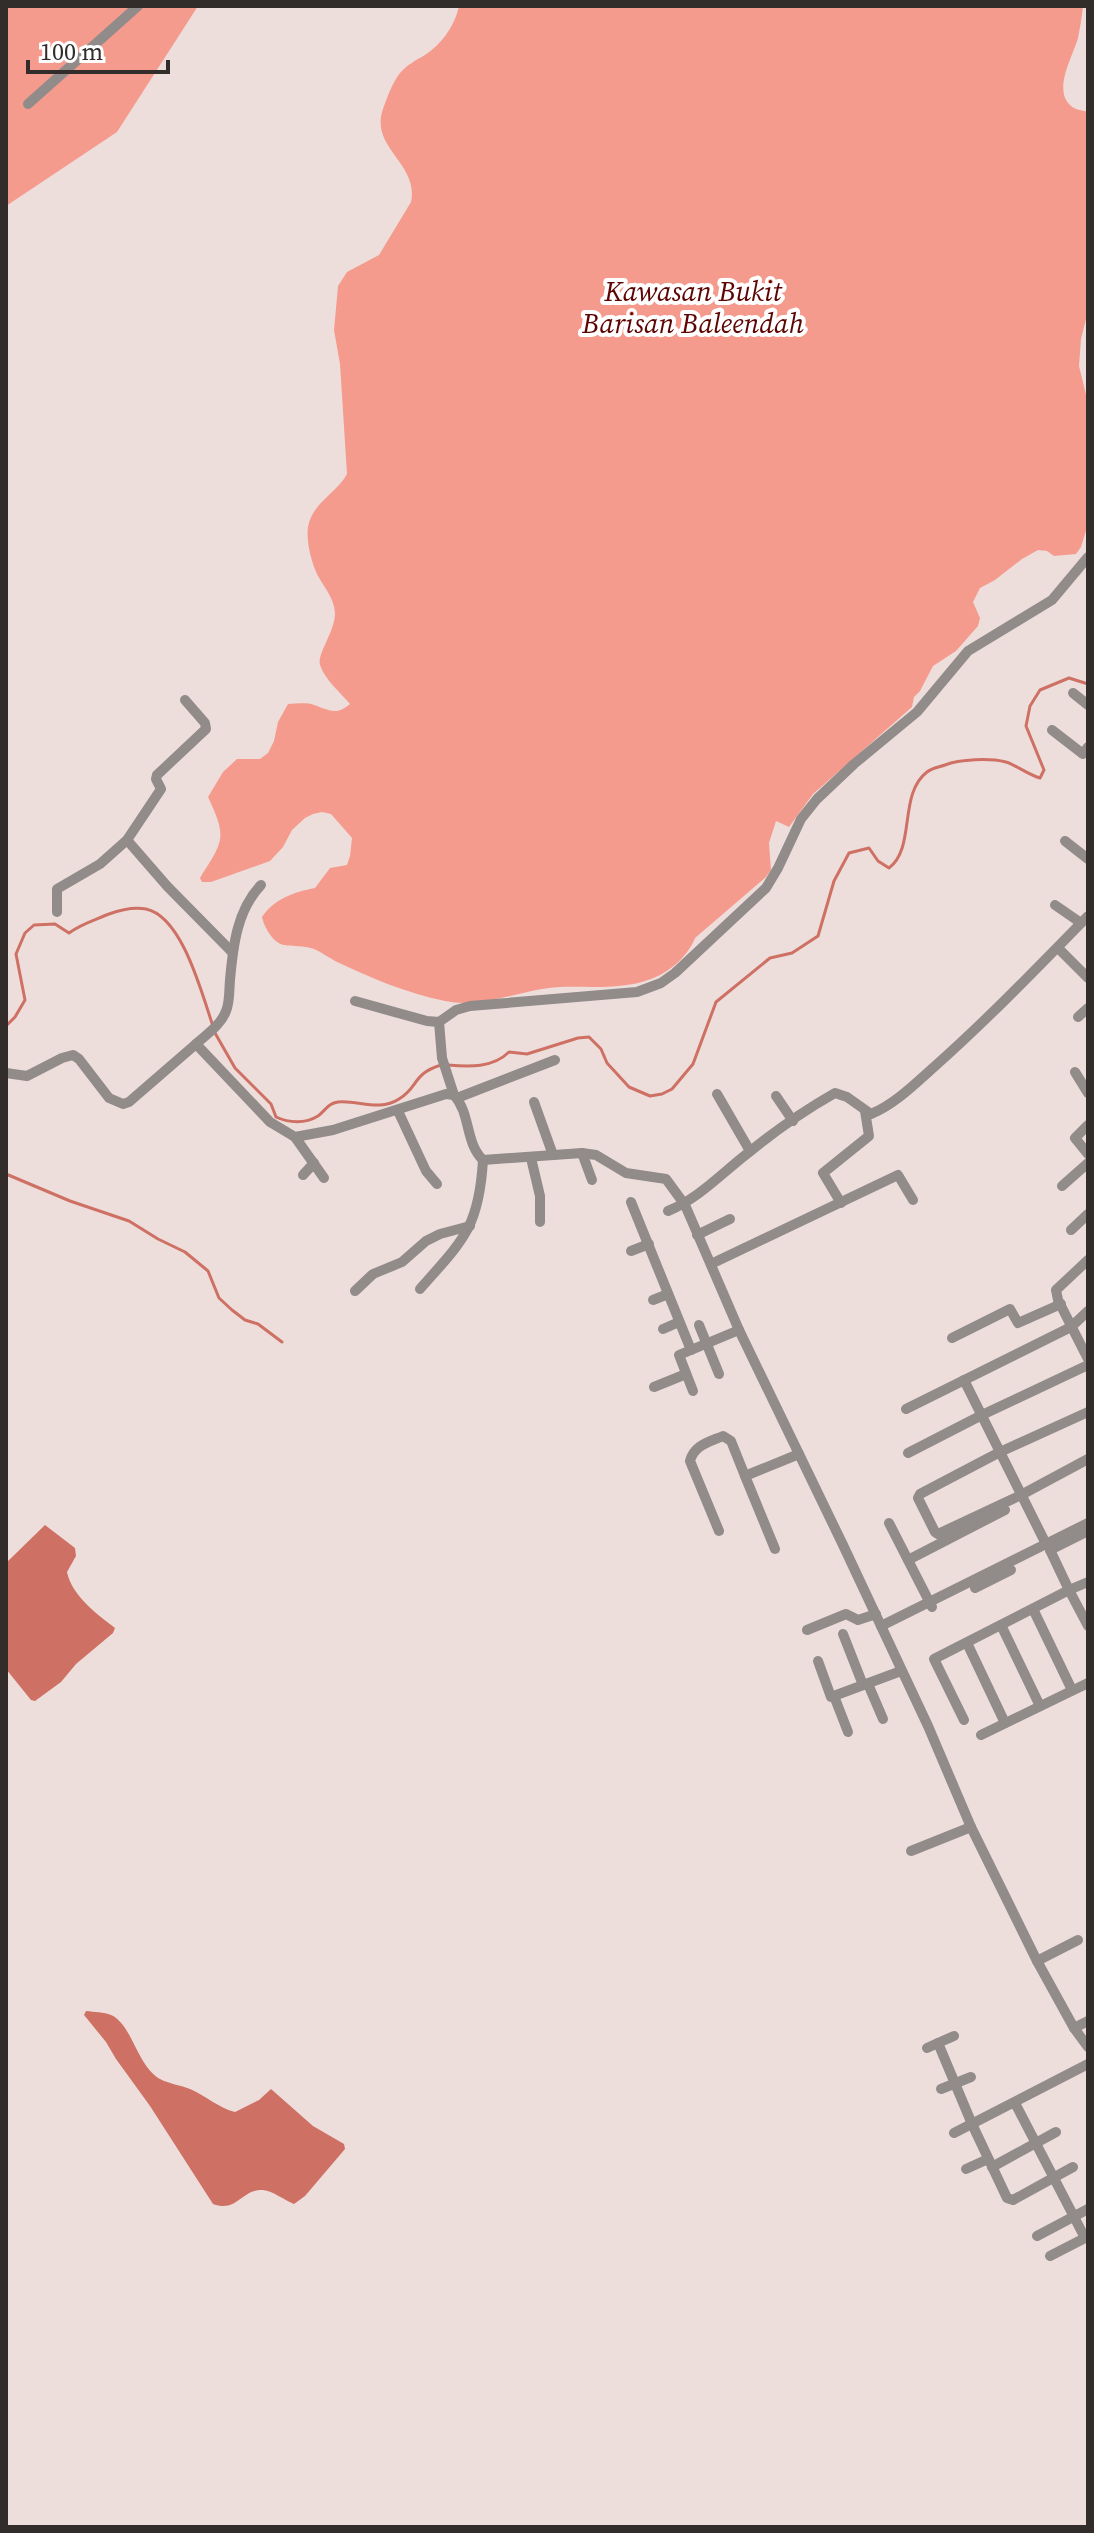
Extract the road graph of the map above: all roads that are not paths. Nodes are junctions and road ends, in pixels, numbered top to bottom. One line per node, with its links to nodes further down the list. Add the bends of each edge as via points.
1 (138, 6): 2 (street)
2 (28, 104)
3 (1088, 557): 22 (street, via 1052,600 968,651 917,712 817,799 766,888 661,983 637,992 470,1006)
4 (1073, 693): 6 (street)
5 (185, 700): 9 (street, via 207,727 157,775 161,789)
6 (1088, 705)
7 (1052, 730): 8 (street, via 1083,754)
8 (1088, 747)
9 (127, 840): 14 (street, via 100,864 58,888); 17 (street)
10 (1065, 841): 11 (street)
11 (1088, 859)
12 (261, 885): 17 (street, via 244,908)
13 (1055, 905): 15 (street)
14 (57, 912)
15 (1084, 920): 16 (street)
16 (1058, 948): 18 (street); 33 (street, via 913,1086 878,1112)
17 (232, 952): 23 (street, via 225,1015)
18 (1088, 978)
19 (355, 1001): 22 (street)
20 (1088, 1008): 21 (street)
21 (1078, 1017)
22 (439, 1022): 30 (street)
23 (196, 1044): 26 (street, via 123,1104 109,1098 73,1055 27,1076); 36 (street, via 270,1122)
24 (555, 1060): 30 (street)
25 (1075, 1072): 27 (street)
26 (6, 1073)
27 (1088, 1093)
28 (717, 1094): 37 (street)
29 (776, 1096): 34 (street)
30 (456, 1097): 32 (street, via 438,1095); 42 (street, via 466,1112 474,1150)
31 (534, 1102): 40 (street)
32 (398, 1111): 36 (street); 48 (street)
33 (865, 1111): 34 (street, via 835,1093); 52 (street, via 869,1136 823,1173)
34 (793, 1121): 37 (street)
35 (1088, 1125): 39 (street, via 1075,1138)
36 (295, 1137): 43 (street)
37 (750, 1151): 53 (street)
38 (582, 1153): 40 (street); 47 (street); 53 (street, via 626,1173 666,1179)
39 (1088, 1154)
40 (553, 1155): 41 (street)
41 (531, 1158): 42 (street); 57 (street)
42 (483, 1160): 58 (street, via 478,1207)
43 (314, 1163): 45 (street); 46 (street)
44 (1088, 1163): 49 (street)
45 (303, 1175)
46 (324, 1178)
47 (592, 1180)
48 (437, 1184)
49 (1062, 1186)
50 (913, 1200): 52 (street, via 898,1175)
51 (631, 1202): 61 (street)
52 (841, 1203): 64 (street)
53 (685, 1205): 54 (street); 60 (street)
54 (668, 1211)
55 (1088, 1214): 59 (street)
56 (730, 1219): 60 (street)
57 (540, 1222)
58 (470, 1226): 65 (street); 66 (street, via 426,1241)
59 (1071, 1230)
60 (697, 1235): 64 (street)
61 (649, 1244): 62 (street); 67 (street)
62 (631, 1251)
63 (1088, 1260): 69 (street, via 1056,1290)
64 (711, 1264): 75 (street)
65 (420, 1289)
66 (355, 1291)
67 (668, 1294): 68 (street); 71 (street)
68 (653, 1300)
69 (1061, 1304): 73 (street); 76 (street, via 1018,1323 1010,1309)
70 (1088, 1311): 73 (street)
71 (679, 1322): 74 (street); 78 (street)
72 (699, 1325): 77 (street)
73 (1071, 1327): 79 (street); 82 (street)
74 (663, 1329)
75 (739, 1330): 77 (street); 90 (street)
76 (952, 1338)
77 (707, 1344): 78 (street); 81 (street)
78 (691, 1350): 80 (street, via 679,1355)
79 (1088, 1362): 87 (street)
80 (686, 1374): 83 (street); 84 (street)
81 (719, 1374)
82 (964, 1380): 85 (street); 87 (street)
83 (654, 1387)
84 (693, 1391)
85 (906, 1409)
86 (1088, 1412): 88 (street)
87 (982, 1415): 88 (street); 89 (street)
88 (1000, 1452): 94 (street); 94 (street, via 918,1498 938,1534)
89 (908, 1453)
90 (799, 1454): 93 (street); 106 (street)
91 (1088, 1459): 94 (street)
92 (1088, 1466): 94 (street)
93 (745, 1476): 97 (street, via 731,1441 723,1436 691,1456); 100 (street)
94 (1022, 1498): 99 (street); 101 (street)
95 (889, 1523): 101 (street)
96 (1088, 1523): 99 (street)
97 (719, 1531)
98 (1088, 1531): 99 (street)
99 (1048, 1547): 103 (street); 104 (street)
100 (775, 1549)
101 (908, 1560): 104 (street)
102 (1088, 1582): 103 (street)
103 (1069, 1590): 105 (street); 108 (street)
104 (931, 1605): 109 (street)
105 (1033, 1609): 107 (street); 117 (street)
106 (876, 1614): 109 (street); 110 (street, via 858,1620 846,1614)
107 (1001, 1625): 112 (street); 119 (street)
108 (1088, 1626)
109 (882, 1629): 114 (street)
110 (807, 1630)
111 (843, 1634): 116 (street)
112 (967, 1643): 121 (street, via 934,1659); 122 (street)
113 (818, 1661): 118 (street)
114 (901, 1671): 116 (street); 125 (street)
115 (1088, 1683): 117 (street)
116 (866, 1685): 118 (street); 120 (street)
117 (1072, 1690): 119 (street)
118 (834, 1696): 123 (street)
119 (1040, 1706): 122 (street)
120 (883, 1719)
121 (964, 1720)
122 (1005, 1723): 124 (street)
123 (848, 1732)
124 (981, 1735)
125 (971, 1827): 126 (street); 128 (street)
126 (911, 1851)
127 (1078, 1940): 128 (street)
128 (1037, 1961): 130 (street)
129 (1088, 2021): 130 (street)
130 (1074, 2028): 133 (street)
131 (954, 2036): 132 (street)
132 (938, 2043): 134 (street); 137 (street)
133 (1088, 2047)
134 (927, 2048)
135 (1088, 2064): 139 (street)
136 (971, 2077): 137 (street)
137 (955, 2083): 138 (street); 140 (street)
138 (941, 2089)
139 (1015, 2103): 140 (street); 143 (street)
140 (972, 2124): 142 (street); 144 (street)
141 (1056, 2132): 143 (street)
142 (954, 2133)
143 (1035, 2144): 144 (street); 147 (street)
144 (990, 2163): 146 (street); 147 (street, via 1010,2200)
145 (1073, 2167): 147 (street)
146 (966, 2169)
147 (1053, 2179): 149 (street)
148 (1088, 2209): 149 (street)
149 (1073, 2217): 150 (street); 151 (street)
150 (1037, 2236)
151 (1086, 2237): 152 (street)
152 (1050, 2256)

